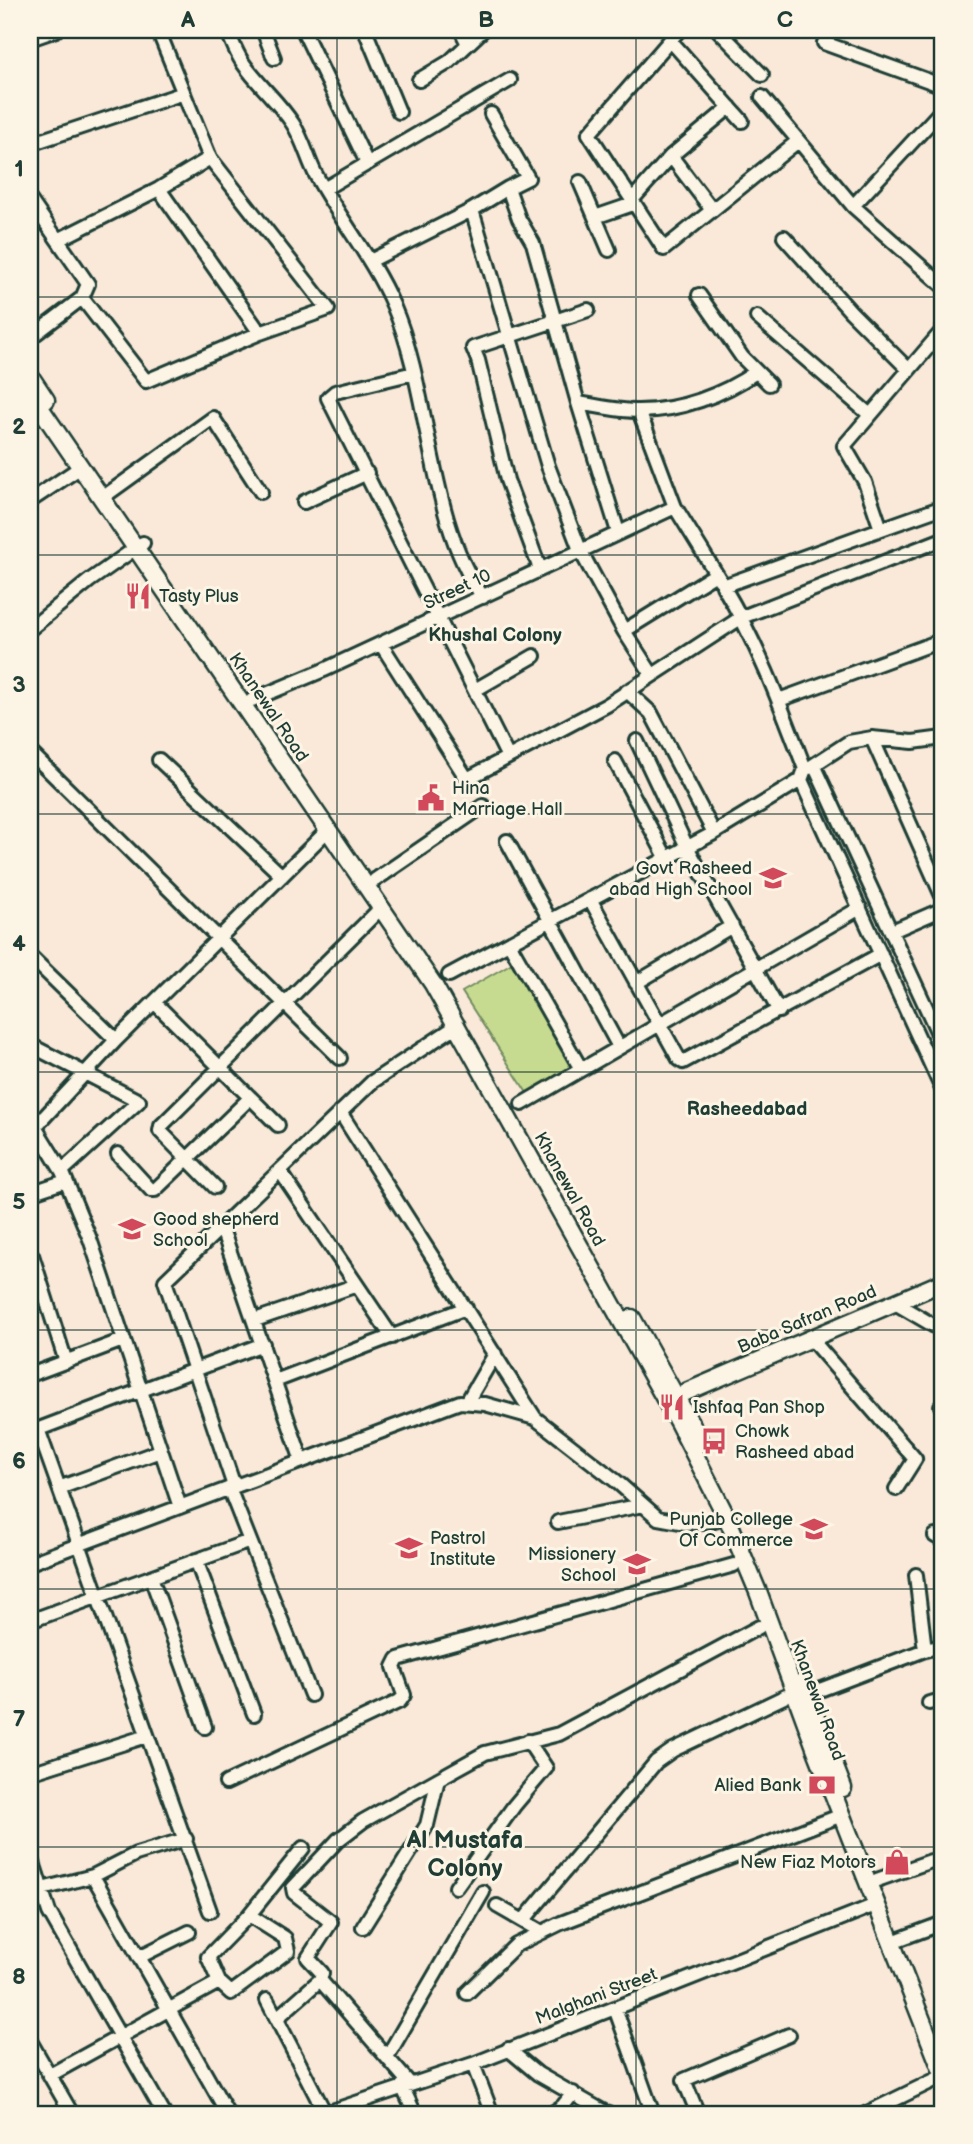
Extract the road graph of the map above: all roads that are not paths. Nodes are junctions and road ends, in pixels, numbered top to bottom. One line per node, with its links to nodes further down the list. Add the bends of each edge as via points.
1 (56, 30): 11 (street)
2 (158, 30): 19 (street)
3 (227, 30): 34 (street, via 241,61 294,126)
4 (262, 30): 14 (street)
5 (303, 30): 30 (street)
6 (365, 30): 23 (street)
7 (461, 30): 12 (street)
8 (483, 30): 12 (street)
9 (718, 30): 15 (street)
10 (675, 35): 21 (street); 36 (street, via 589,134)
11 (30, 39)
12 (468, 44): 16 (street)
13 (824, 44): 18 (street)
14 (274, 58)
15 (762, 75)
16 (419, 80)
17 (510, 80): 30 (street)
18 (943, 86)
19 (184, 93): 27 (street); 29 (street)
20 (762, 97): 26 (street)
21 (730, 107): 25 (street); 28 (street)
22 (942, 111): 37 (street)
23 (399, 112)
24 (491, 114): 32 (street, via 528,178)
25 (742, 121)
26 (797, 141): 37 (street); 39 (street)
27 (30, 144)
28 (671, 156): 36 (street); 39 (street)
29 (210, 158): 33 (street); 53 (street, via 328,309)
30 (367, 163): 34 (street)
31 (580, 182): 40 (street)
32 (508, 188): 38 (street); 50 (street, via 533,243)
33 (159, 189): 42 (street); 53 (street)
34 (324, 189): 44 (street)
35 (30, 200): 42 (street)
36 (632, 202): 39 (street, via 664,249); 40 (street)
37 (853, 205): 45 (street)
38 (472, 210): 44 (street); 54 (street)
39 (712, 210)
40 (595, 217): 43 (street)
41 (784, 237): 55 (street)
42 (58, 240): 47 (street, via 88,284)
43 (609, 250)
44 (370, 261): 57 (street, via 404,332)
45 (943, 286)
46 (699, 295): 56 (street)
47 (82, 298): 52 (street); 53 (street, via 146,381)
48 (588, 310): 50 (street)
49 (757, 317): 62 (street)
50 (555, 323): 54 (street); 60 (street)
51 (943, 330): 55 (street)
52 (32, 332)
53 (260, 333)
54 (510, 336): 75 (street, via 548,466); 76 (street, via 473,348 507,480)
55 (909, 370): 62 (street)
56 (756, 372): 59 (street); 61 (street, via 733,388 698,401)
57 (414, 373): 64 (street, via 335,392 328,398); 79 (street, via 460,555)
58 (30, 382): 63 (main road, Khanewal Road); 66 (main road, Khanewal Road)
59 (769, 384)
60 (578, 403): 61 (street); 72 (street)
61 (639, 411): 69 (street)
62 (870, 415): 71 (street, via 844,448 865,482)
63 (81, 467): 67 (street); 74 (main road, Khanewal Road)
64 (367, 473): 68 (street); 80 (street)
65 (261, 492): 66 (street, via 214,418)
66 (109, 493): 74 (main road, Khanewal Road)
67 (30, 501)
68 (304, 502)
69 (675, 507): 72 (street, Street 10); 77 (street)
70 (943, 507): 71 (street)
71 (881, 529): 78 (street)
72 (618, 532): 75 (street, Street 10)
73 (943, 538): 81 (street)
74 (139, 545): 82 (street); 90 (main road, Khanewal Road); 101 (main road, Khanewal Road)
75 (580, 550): 76 (street, Street 10); 83 (street)
76 (540, 569): 79 (street, Street 10)
77 (716, 574): 78 (street); 83 (street)
78 (723, 586): 81 (street)
79 (483, 597): 80 (street, Street 10)
80 (437, 617): 85 (street, Street 10); 88 (street)
81 (742, 617): 87 (street); 91 (street)
82 (30, 629)
83 (624, 631): 87 (street)
84 (943, 640): 91 (street)
85 (381, 643): 90 (street, Street 10); 96 (street, via 467,779)
86 (534, 656): 88 (street)
87 (651, 673): 89 (street)
88 (475, 690): 96 (street)
89 (626, 691): 96 (street); 102 (street, via 651,713)
90 (252, 700): 107 (main road, Khanewal Road)
91 (779, 700): 99 (street)
92 (872, 738): 93 (street, via 913,742); 99 (street, via 849,741); 108 (street)
93 (943, 738)
94 (637, 741): 104 (street)
95 (30, 752): 116 (street)
96 (508, 757)
97 (159, 760): 106 (street)
98 (615, 761): 105 (street)
99 (807, 772): 102 (street); 111 (street); 115 (street)
100 (483, 806): 107 (street)
101 (329, 829): 106 (street); 110 (main road, Khanewal Road)
102 (714, 833): 104 (street)
103 (507, 841): 113 (street)
104 (687, 846): 105 (street); 114 (street)
105 (667, 859): 109 (street)
106 (282, 876): 116 (street)
107 (375, 880): 209 (main road, Khanewal Road, via 453,1003 712,1463 740,1522)
108 (943, 898)
109 (590, 899): 113 (street); 122 (street)
110 (382, 907): 124 (street); 127 (main road, Khanewal Road)
111 (860, 908): 118 (street); 120 (street)
112 (943, 909): 115 (street)
113 (551, 921): 117 (street); 131 (street)
114 (732, 926): 120 (street); 122 (street)
115 (892, 931): 129 (street)
116 (219, 939): 123 (street); 124 (street)
117 (509, 943): 121 (street); 134 (street)
118 (881, 954): 125 (street); 136 (street)
119 (30, 956): 128 (street)
120 (755, 968): 125 (street); 126 (street)
121 (449, 975)
122 (636, 983): 126 (street)
123 (154, 1002): 128 (street); 133 (street)
124 (284, 1003): 132 (street); 133 (street)
125 (779, 1011): 126 (street, via 683,1062)
126 (659, 1023): 131 (street)
127 (458, 1025): 139 (street, via 372,1082); 203 (main road, Khanewal Road, via 722,1507)
128 (116, 1040): 135 (street)
129 (943, 1044)
130 (30, 1045): 135 (street)
131 (619, 1047): 134 (street)
132 (340, 1058)
133 (219, 1067): 137 (street); 143 (street, via 160,1128)
134 (581, 1069): 138 (street)
135 (87, 1073): 140 (street); 145 (street, via 139,1103)
136 (943, 1091)
137 (250, 1098): 141 (street); 143 (street)
138 (522, 1104)
139 (340, 1112): 144 (street); 153 (street)
140 (33, 1123): 145 (street)
141 (278, 1125)
142 (118, 1154): 143 (street, via 153,1190)
143 (188, 1158): 146 (street)
144 (280, 1171): 148 (street); 151 (street)
145 (64, 1176): 147 (street); 158 (street)
146 (215, 1187)
147 (30, 1193)
148 (221, 1226): 154 (street); 162 (street, via 165,1281)
149 (32, 1255): 161 (street)
150 (943, 1282): 152 (main road, Baba Safran Road)
151 (357, 1285): 154 (street); 156 (street)
152 (895, 1303): 155 (street); 157 (main road, Baba Safran Road)
153 (466, 1308): 156 (street); 160 (street)
154 (255, 1320): 159 (street)
155 (943, 1331)
156 (392, 1336): 164 (street)
157 (811, 1339): 166 (main road, Baba Safran Road); 174 (street, via 915,1459)
158 (123, 1340): 161 (street); 165 (street)
159 (263, 1344): 162 (street); 164 (street)
160 (495, 1354): 167 (street); 168 (street)
161 (66, 1362): 163 (street)
162 (194, 1370): 165 (street); 172 (street)
163 (30, 1375)
164 (275, 1381): 171 (street)
165 (140, 1391): 169 (street); 170 (street)
166 (686, 1392)
167 (467, 1402): 168 (street); 171 (street)
168 (535, 1418): 175 (street)
169 (34, 1431): 173 (street)
170 (160, 1451): 173 (street); 176 (street)
171 (302, 1461): 172 (street)
172 (232, 1487): 176 (street); 179 (street)
173 (59, 1488): 180 (street)
174 (897, 1489)
175 (643, 1504): 177 (street, via 658,1518 669,1521); 178 (street)
176 (180, 1507): 180 (street)
177 (716, 1521)
178 (558, 1522)
179 (250, 1541): 181 (street); 192 (street)
180 (79, 1544): 182 (street); 186 (street)
181 (196, 1560): 185 (street); 196 (street)
182 (30, 1563)
183 (734, 1565): 202 (street, via 398,1659 394,1667 404,1695 400,1701)
184 (916, 1575): 190 (street)
185 (151, 1577): 186 (street); 197 (street)
186 (97, 1596): 187 (street); 198 (street)
187 (30, 1621)
188 (759, 1627): 199 (street, via 559,1734)
189 (943, 1647): 190 (street)
190 (925, 1650): 191 (street)
191 (817, 1691)
192 (311, 1695)
193 (786, 1696): 217 (street, via 656,1762)
194 (943, 1700): 195 (street)
195 (929, 1703)
196 (254, 1714)
197 (205, 1727)
198 (147, 1735): 200 (street); 204 (street)
199 (528, 1741): 201 (street, via 485,1754); 210 (street, via 546,1768)
200 (30, 1773)
201 (438, 1779): 219 (street, via 427,1825); 224 (street, via 363,1821 338,1840 293,1888 331,1920 308,1958 322,1973)
202 (226, 1783)
203 (842, 1815): 213 (main road, Khanewal Road); 221 (street)
204 (186, 1839): 208 (street, via 136,1854); 215 (street)
205 (303, 1847): 216 (street)
206 (30, 1853): 211 (street)
207 (943, 1862): 209 (street, via 932,1861)
208 (93, 1876): 211 (street); 223 (street)
209 (877, 1880): 222 (main road, Khanewal Road)
210 (456, 1887)
211 (42, 1889): 232 (street, via 49,1912)
212 (484, 1892): 236 (street)
213 (878, 1904): 228 (street, Malghani Street); 239 (main road, Khanewal Road)
214 (497, 1906): 217 (street)
215 (210, 1911)
216 (249, 1915): 225 (street, via 208,1957); 225 (street, via 285,1938 288,1951 231,1993)
217 (523, 1921): 221 (street)
218 (943, 1923): 222 (street)
219 (363, 1927)
220 (189, 1932): 223 (street)
221 (542, 1932): 226 (street, via 516,1945)
222 (900, 1939): 235 (main road, Khanewal Road)
223 (139, 1957): 229 (street)
224 (320, 1980): 230 (street); 236 (street)
225 (219, 1982): 229 (street)
226 (467, 1993)
227 (267, 2000): 230 (street)
228 (615, 2008): 234 (street, Malghani Street); 250 (street)
229 (169, 2010): 232 (street); 244 (street)
230 (276, 2018): 245 (street)
231 (789, 2035): 251 (street, via 684,2080)
232 (120, 2037): 238 (street); 243 (street)
233 (30, 2041): 238 (street)
234 (508, 2049): 237 (street, Malghani Street); 241 (street, via 538,2074)
235 (943, 2052)
236 (387, 2057): 240 (street)
237 (473, 2064): 240 (street, Malghani Street); 247 (street)
238 (50, 2075): 242 (street)
239 (943, 2075): 252 (street)
240 (406, 2085): 245 (street, Malghani Street); 246 (street)
241 (573, 2093): 248 (street); 249 (street)
242 (72, 2114)
243 (164, 2114)
244 (228, 2114)
245 (324, 2114)
246 (415, 2114)
247 (492, 2114)
248 (551, 2114)
249 (608, 2114)
250 (653, 2114)
251 (698, 2114)
252 (865, 2114)

